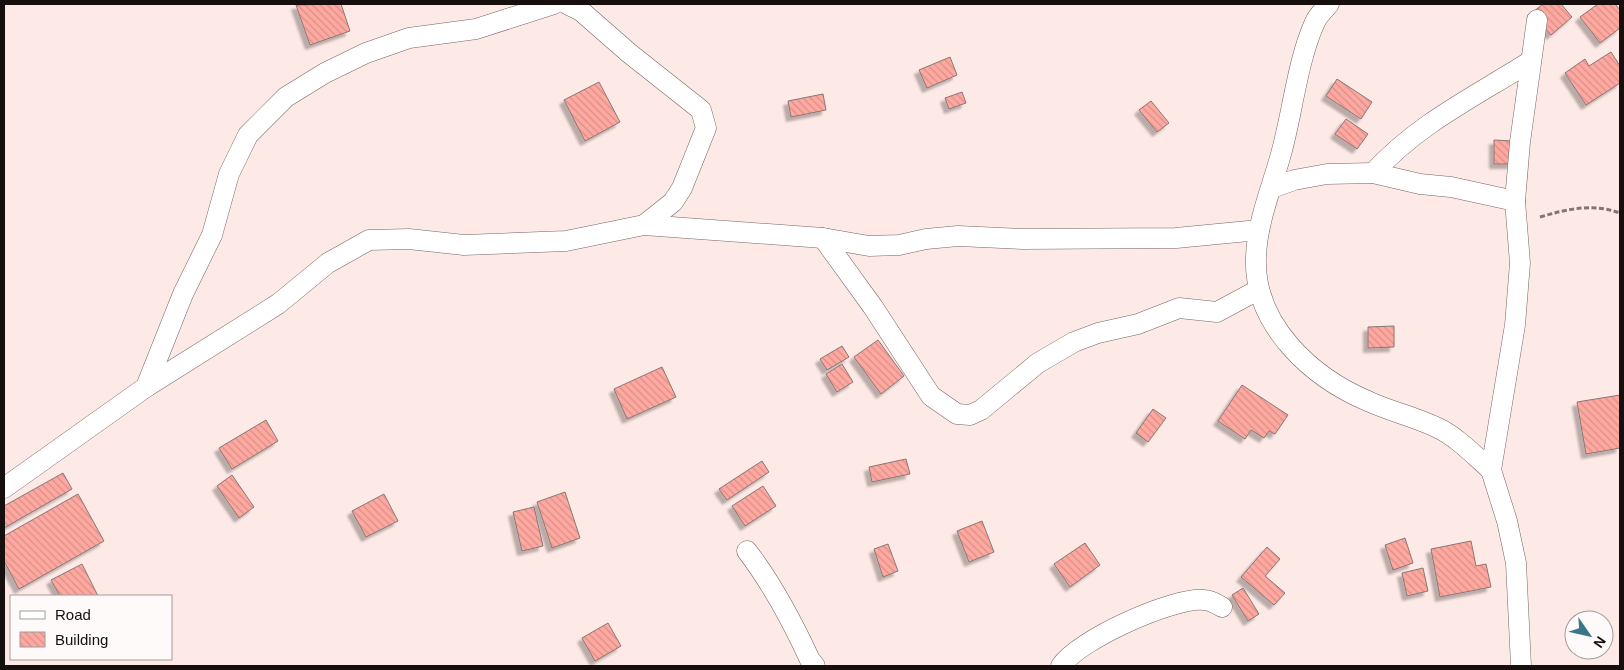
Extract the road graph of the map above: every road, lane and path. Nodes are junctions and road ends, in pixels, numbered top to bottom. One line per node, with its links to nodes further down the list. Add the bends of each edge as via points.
1 (547, 4): 2 (street); 17 (street, via 476,29 409,38 366,53 286,97 248,135 229,174 212,235 183,294)
2 (554, 4)
3 (567, 4): 13 (street, via 581,10 629,53 702,110 706,128 682,188 673,202)
4 (1329, 4): 5 (street)
5 (1312, 12): 9 (street, via 1292,116)
6 (1537, 20): 7 (street)
7 (1531, 61): 8 (street, via 1432,120 1394,150); 10 (street)
8 (1374, 174): 9 (street, via 1327,174); 10 (street)
9 (1272, 188): 14 (street)
10 (1515, 201): 12 (street)
11 (1620, 213): 12 (path, via 1593,206 1564,210)
12 (1518, 223): 18 (street, via 1520,263 1515,325)
13 (644, 225): 15 (street); 17 (street, via 566,242 464,246 409,239 368,240 328,263 278,304)
14 (1259, 230): 15 (street, via 1166,239 958,236 869,246); 16 (street, via 1256,257)
15 (823, 238): 16 (street, via 931,396 957,414 970,415 981,410 1038,363 1074,342 1138,324 1179,308 1217,312)
16 (1258, 290): 18 (street, via 1274,324 1302,358 1332,383 1371,403 1440,428)
17 (146, 387): 19 (street)
18 (1491, 470): 24 (street, via 1516,563)
19 (4, 488)
20 (747, 551): 22 (street, via 782,602)
21 (1222, 607): 23 (street, via 1205,600 1174,604 1110,630 1076,651)
22 (816, 666)
23 (1061, 666)
24 (1521, 666)

